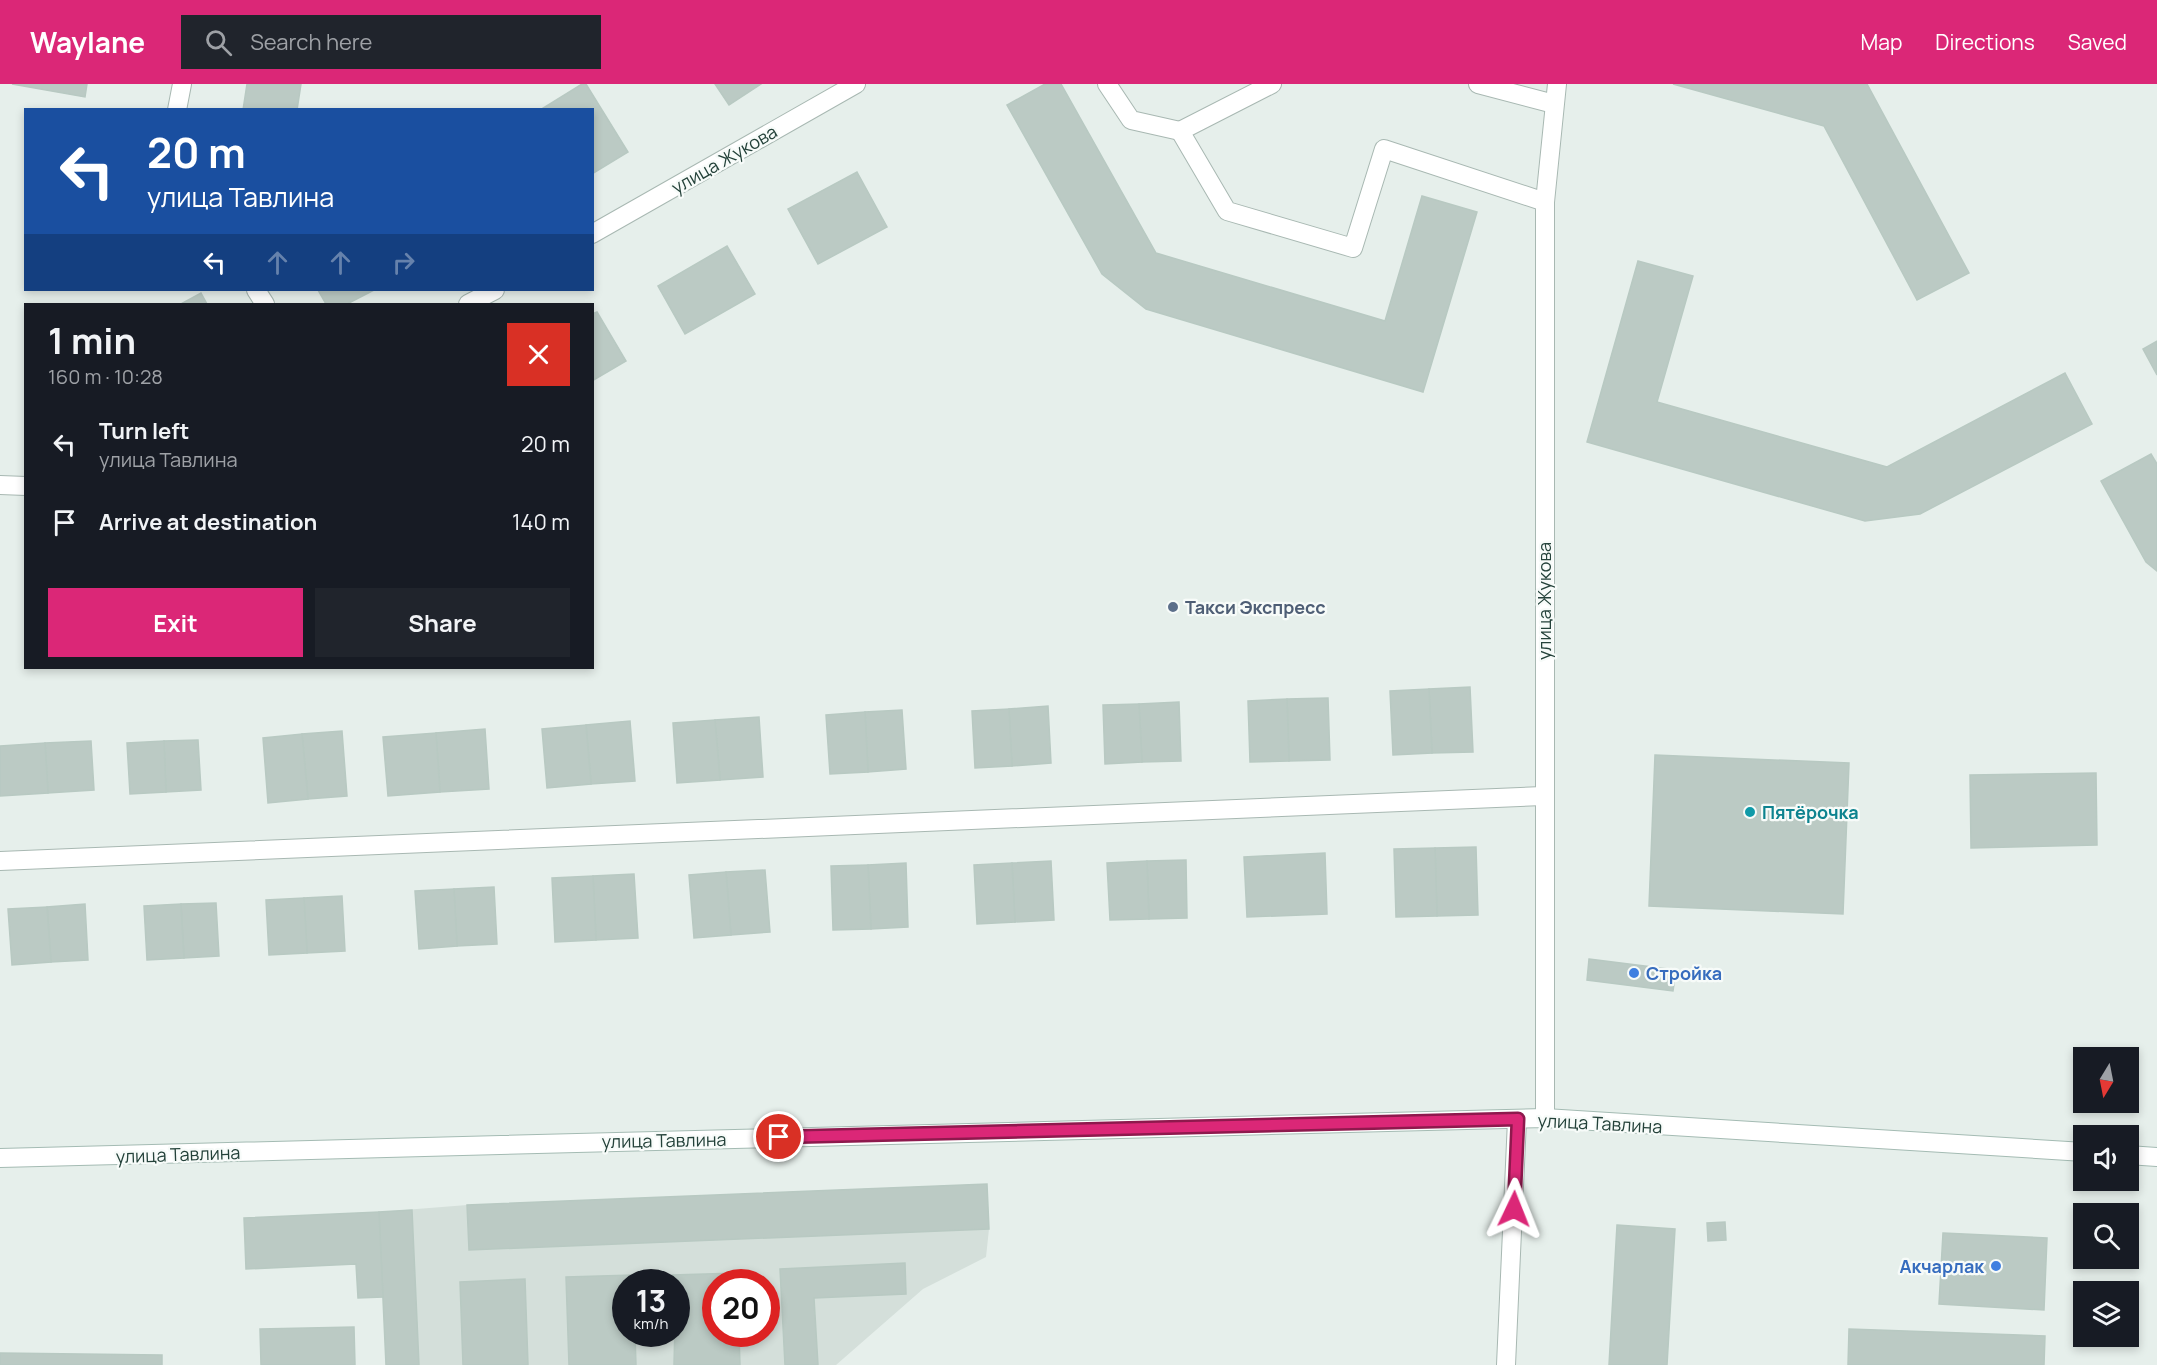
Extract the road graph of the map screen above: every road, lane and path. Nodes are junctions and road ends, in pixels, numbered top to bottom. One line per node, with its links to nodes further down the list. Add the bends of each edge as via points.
1 (182, 84): 8 (street)
2 (856, 84): 11 (street, улица Жукова)
3 (1107, 84): 9 (street, via 1131,120)
4 (1272, 84): 9 (street)
5 (1478, 84): 7 (street)
6 (1557, 84): 7 (street, улица Жукова)
7 (1554, 104): 10 (street, улица Жукова)
8 (177, 108)
9 (1180, 131): 10 (street, via 1227,211 1353,248 1384,149)
10 (1545, 202): 16 (street, улица Жукова)
11 (594, 233)
12 (493, 291): 13 (street)
13 (470, 303)
14 (0, 485): 15 (street)
15 (24, 486)
16 (1543, 796): 17 (street); 18 (street, улица Жукова)
17 (0, 861)
18 (1545, 1118): 19 (street, улица Тавлина); 20 (street, улица Тавлина)
19 (1518, 1119): 23 (street, улица Тавлина); 24 (street)
20 (2073, 1151)
21 (2139, 1156): 22 (street)
22 (2157, 1157)
23 (0, 1158)
24 (1506, 1365)

